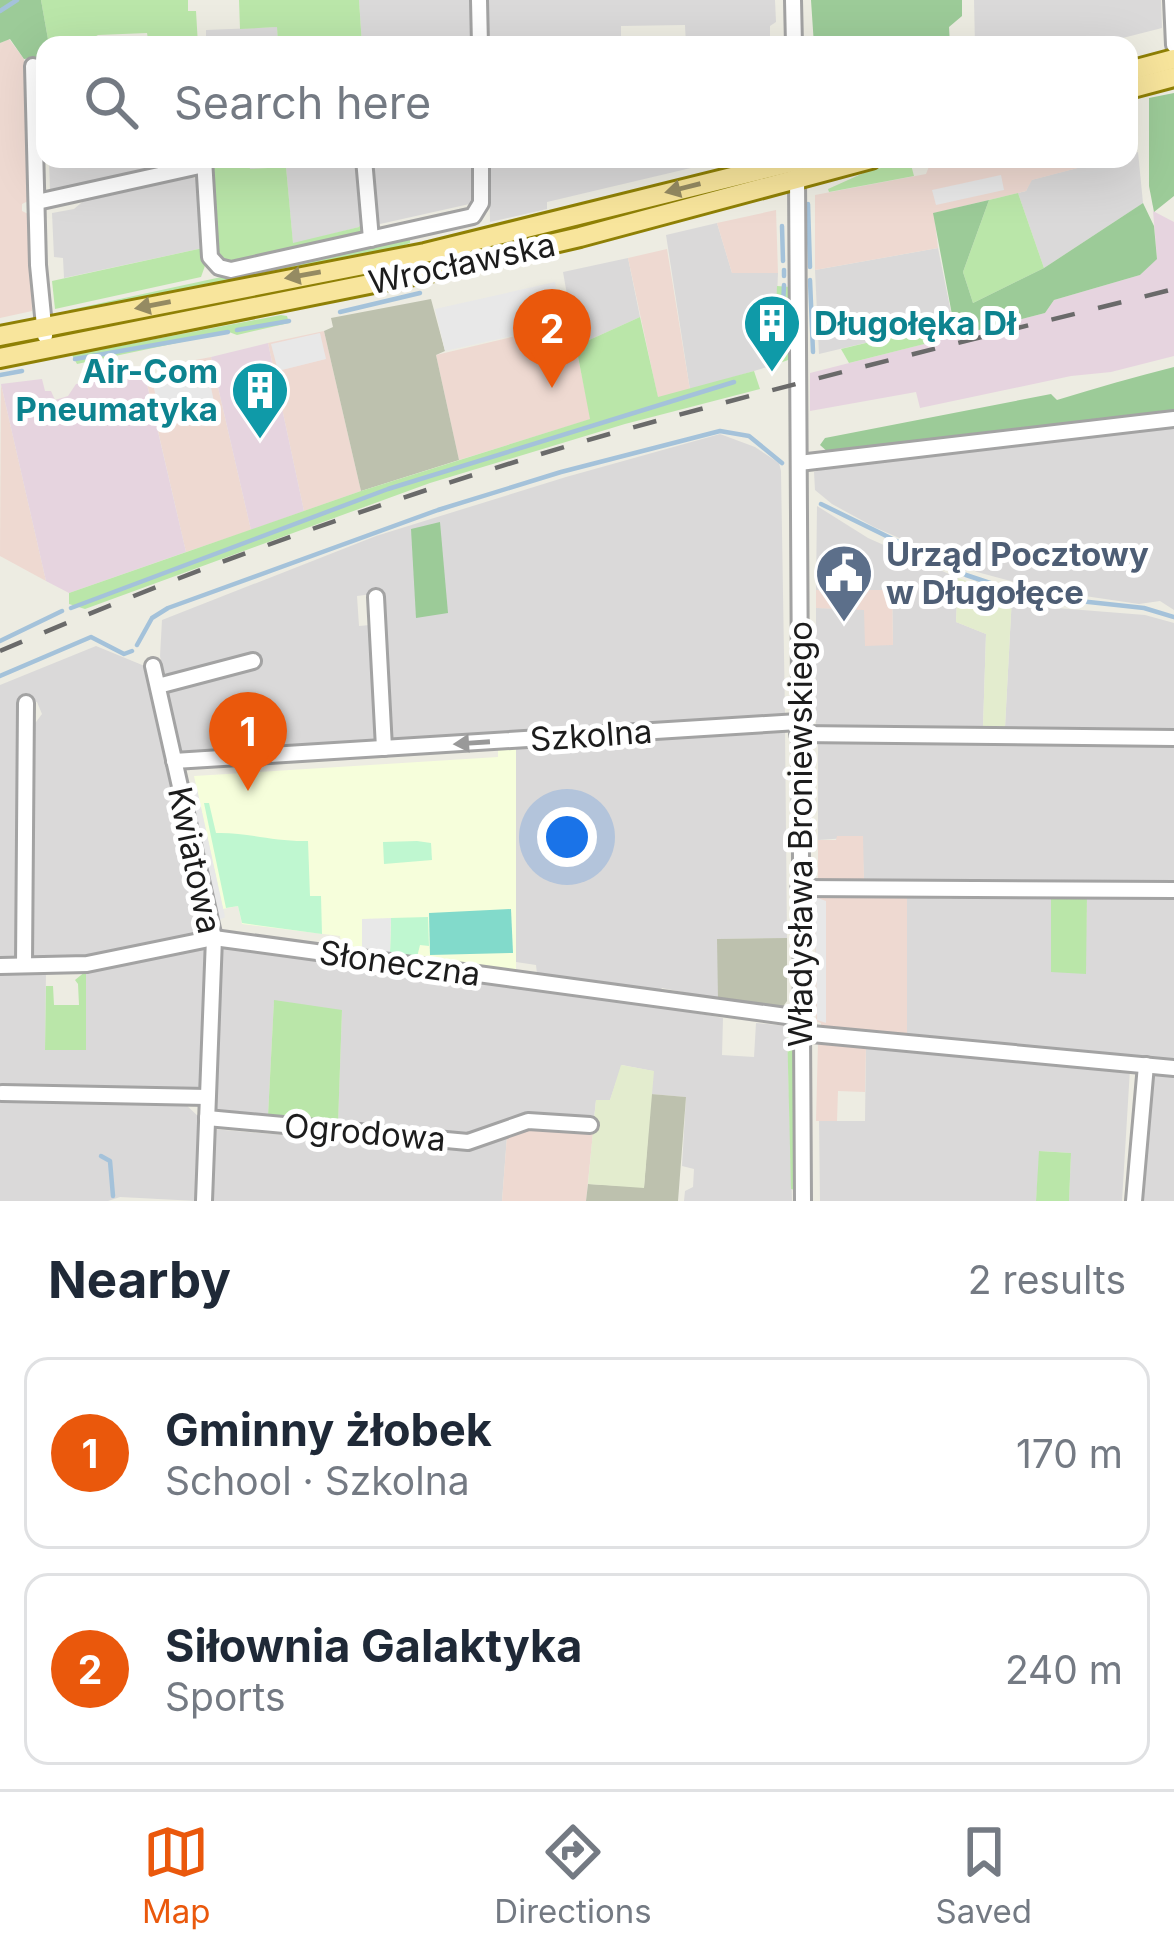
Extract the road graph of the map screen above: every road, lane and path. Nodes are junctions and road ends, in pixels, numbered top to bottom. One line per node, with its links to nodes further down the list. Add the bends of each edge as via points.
1 (479, 0): 4 (street)
2 (793, 0): 5 (street)
3 (1172, 0): 6 (street)
4 (480, 36)
5 (794, 36)
6 (1174, 45)
7 (1174, 59): 9 (main road)
8 (33, 66): 19 (street)
9 (1138, 69)
10 (1174, 77): 11 (main road)
11 (1138, 87)
12 (179, 168): 19 (street)
13 (204, 168): 20 (street, via 210,257 219,267)
14 (365, 168): 20 (street)
15 (481, 168): 20 (street, via 473,215)
16 (781, 168): 21 (main road, Wrocławska, one-way to 21, via 425,254)
17 (784, 168): 23 (main road, Wrocławska, via 434,271)
18 (798, 168): 26 (street, Władysława Broniewskiego)
19 (37, 202): 21 (street)
20 (371, 238)
21 (43, 327): 22 (main road, Wrocławska); 23 (street)
22 (0, 335)
23 (48, 348): 24 (main road, Wrocławska)
24 (0, 358)
25 (1174, 418): 26 (street)
26 (799, 463): 32 (street, Władysława Broniewskiego)
27 (376, 597): 34 (street)
28 (254, 661): 30 (street)
29 (153, 667): 30 (street, Kwiatowa)
30 (158, 686): 35 (street, Kwiatowa)
31 (26, 703): 39 (street)
32 (798, 728): 33 (street, Szkolna); 34 (street, Szkolna, one-way to 34); 36 (street, Władysława Broniewskiego)
33 (1174, 738)
34 (384, 748): 35 (street, Szkolna)
35 (174, 761): 38 (street, Kwiatowa)
36 (800, 888): 37 (street); 41 (street, Władysława Broniewskiego)
37 (1174, 890)
38 (214, 938): 39 (street, Słoneczna, via 87,964); 41 (street, Słoneczna); 45 (street, Kwiatowa)
39 (24, 965): 40 (street, Słoneczna)
40 (0, 966)
41 (801, 1026): 42 (street, Słoneczna); 49 (street, Władysława Broniewskiego)
42 (1146, 1065): 43 (street, Słoneczna); 50 (street)
43 (1174, 1068)
44 (2, 1093): 45 (street)
45 (207, 1097): 46 (street, Kwiatowa)
46 (207, 1118): 47 (street, Ogrodowa, via 468,1142 529,1121); 48 (street, Kwiatowa)
47 (590, 1125)
48 (204, 1201)
49 (803, 1201)
50 (1134, 1201)

